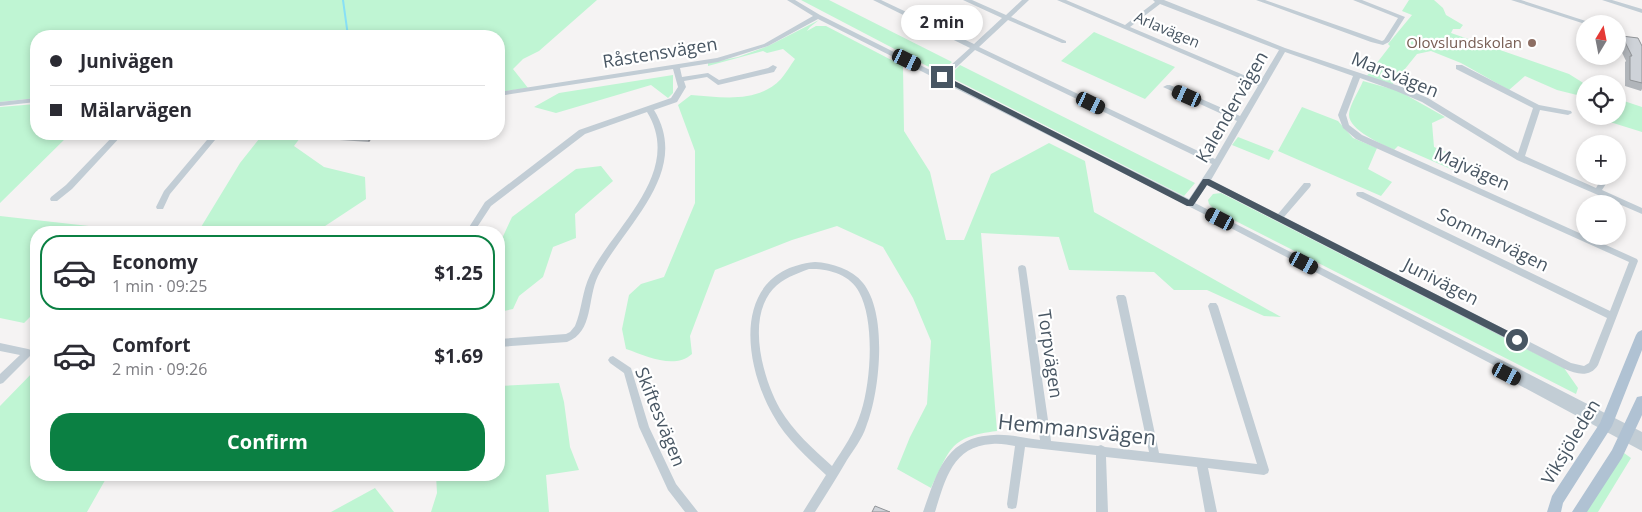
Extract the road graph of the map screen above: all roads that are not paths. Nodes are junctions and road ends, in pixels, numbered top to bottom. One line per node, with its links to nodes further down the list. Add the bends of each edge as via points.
1 (790, 0): 12 (street)
2 (876, 0): 18 (street)
3 (966, 0): 13 (street)
4 (1026, 0): 13 (street)
5 (1060, 0): 15 (street, Arlavägen)
6 (1159, 0): 15 (street); 19 (street, Marsvägen)
7 (1259, 0): 16 (street, via 1378,42 1387,41)
8 (1356, 0): 16 (street, via 1402,18)
9 (1514, 0): 14 (street)
10 (1605, 0): 11 (street)
11 (1642, 11)
12 (818, 16): 20 (street, Råstensvägen, via 782,38 754,50); 24 (street)
13 (1006, 17): 17 (street); 18 (street)
14 (1576, 19)
15 (1126, 27): 26 (street, Arlavägen)
16 (1394, 31)
17 (1064, 42)
18 (976, 46): 24 (street); 38 (street)
19 (1283, 49): 23 (street, Marsvägen); 26 (street, Kalendervägen)
20 (676, 67): 25 (street); 28 (street, Råstensvägen)
21 (773, 67): 25 (street, via 754,75 718,82 708,75)
22 (1459, 67): 31 (street)
23 (1357, 75): 37 (street, Marsvägen, via 1425,100); 53 (street, Majvägen, via 1342,115 1346,126 1359,136 1634,262)
24 (942, 77): 45 (street)
25 (681, 79): 32 (street, via 682,87 674,100)
26 (1262, 85): 34 (street, Kalendervägen)
27 (1167, 87): 34 (street)
28 (505, 93)
29 (30, 101): 30 (street)
30 (0, 104)
31 (1537, 107): 33 (street); 37 (street)
32 (650, 110): 49 (street, via 582,132 488,204); 55 (street, via 659,127 662,146 658,172 653,186 606,253 590,282 581,327 573,337)
33 (1568, 113)
34 (1242, 120): 38 (street, Kalendervägen)
35 (113, 140): 44 (street)
36 (211, 140): 46 (street, via 167,193)
37 (1520, 158): 42 (street, Marsvägen)
38 (1216, 163): 39 (street, Kalendervägen)
39 (1206, 181): 45 (street, Kalendervägen); 48 (street, Junivägen)
40 (1307, 185): 48 (street)
41 (1602, 185): 42 (street)
42 (1598, 191): 47 (street, Marsvägen)
43 (1360, 194): 53 (street, Sommarvägen)
44 (54, 199)
45 (1190, 204): 60 (street, via 1405,316 1507,374)
46 (160, 207)
47 (1641, 211)
48 (1279, 218): 53 (street, Junivägen, via 1580,371 1589,370 1593,365)
49 (474, 226)
50 (1022, 268): 64 (street, Torpvägen)
51 (1121, 297): 67 (street)
52 (1213, 306): 68 (street, Hemmansvägen, via 1264,470)
53 (1612, 316)
54 (1642, 335): 60 (main road, Viksjöleden)
55 (505, 343)
56 (0, 346): 58 (street, via 28,353)
57 (613, 360): 71 (street, Skiftesvägen, via 628,371 644,427 672,488)
58 (0, 380)
59 (1642, 401): 61 (main road)
60 (1607, 422): 61 (street); 76 (main road, Viksjöleden, via 1557,501)
61 (1628, 434): 62 (street); 65 (street); 77 (main road)
62 (1642, 437)
63 (1021, 442): 64 (street, Hemmansvägen); 70 (street); 73 (street, Hemmansvägen, via 993,439 959,450 947,466)
64 (1046, 444): 66 (street, Hemmansvägen)
65 (1642, 446)
66 (1101, 450): 67 (street, Hemmansvägen); 74 (street)
67 (1155, 456): 68 (street, Hemmansvägen)
68 (1202, 463): 75 (street)
69 (833, 474): 69 (street, via 862,426 874,382 876,350 866,300 859,284 831,267 814,265 782,274 768,286 758,306 754,328 755,358 765,390 777,413 795,437); 72 (street)
70 (1012, 504)
71 (692, 512)
72 (809, 512)
73 (928, 512)
74 (1102, 512)
75 (1211, 512)
76 (1554, 512)
77 (1579, 512)

